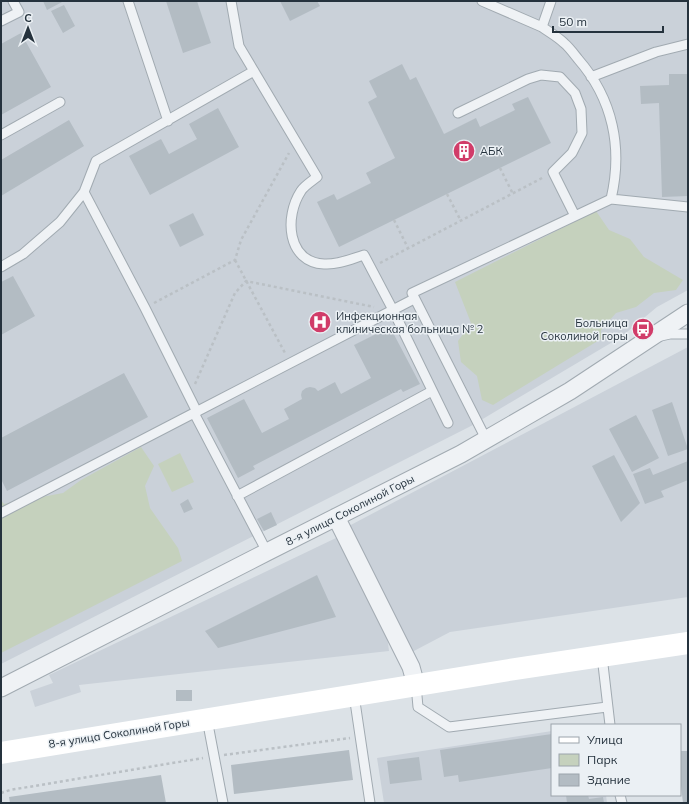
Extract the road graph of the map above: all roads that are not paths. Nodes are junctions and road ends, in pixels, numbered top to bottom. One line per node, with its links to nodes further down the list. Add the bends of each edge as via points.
1 (13, 1): 6 (lane, via 19,12)
2 (128, 1): 13 (lane)
3 (231, 1): 9 (lane, via 239,46)
4 (482, 1): 7 (lane)
5 (551, 1): 7 (lane)
6 (1, 21)
7 (542, 27): 10 (lane, via 564,42)
8 (688, 44): 10 (lane, via 656,52)
9 (254, 71): 13 (lane); 21 (lane, via 317,177 301,191 293,209 290,228 294,245 307,260 325,264 345,261 364,254)
10 (591, 77): 16 (lane, via 601,91 614,133 617,165)
11 (60, 102): 14 (lane)
12 (458, 113): 18 (lane, via 528,79 541,75 560,77 574,93 581,109 582,133 572,153 554,172)
13 (168, 121): 15 (lane, via 96,161)
14 (1, 135)
15 (84, 192): 19 (lane, via 60,222 23,254); 26 (lane)
16 (611, 199): 17 (lane); 18 (lane)
17 (688, 207)
18 (575, 216): 20 (lane, via 412,293)
19 (1, 267)
20 (414, 299): 21 (lane); 28 (lane)
21 (393, 310): 25 (lane); 26 (lane)
22 (688, 313): 24 (street, 8-я улица Соколиной Горы)
23 (688, 334): 24 (lane, via 670,334)
24 (646, 340): 28 (street, 8-я улица Соколиной Горы, via 570,391)
25 (432, 391): 27 (lane); 29 (lane)
26 (196, 413): 29 (lane); 30 (lane)
27 (448, 423)
28 (486, 440): 31 (street, 8-я улица Соколиной Горы)
29 (237, 496): 32 (lane)
30 (1, 513)
31 (336, 517): 32 (street, 8-я улица Соколиной Горы); 35 (street, via 411,667)
32 (267, 552): 36 (street, 8-я улица Соколиной Горы)
33 (688, 644): 34 (street, 8-я улица Соколиной Горы)
34 (602, 656): 35 (street, 8-я улица Соколиной Горы); 38 (lane)
35 (416, 685): 37 (street, 8-я улица Соколиной Горы); 38 (lane, via 418,707 449,727)
36 (1, 688)
37 (354, 695): 39 (street, 8-я улица Соколиной Горы); 43 (lane)
38 (607, 707): 40 (lane)
39 (207, 719): 41 (street, 8-я улица Соколиной Горы); 42 (lane)
40 (610, 724)
41 (4, 751)
42 (223, 803)
43 (370, 803)

